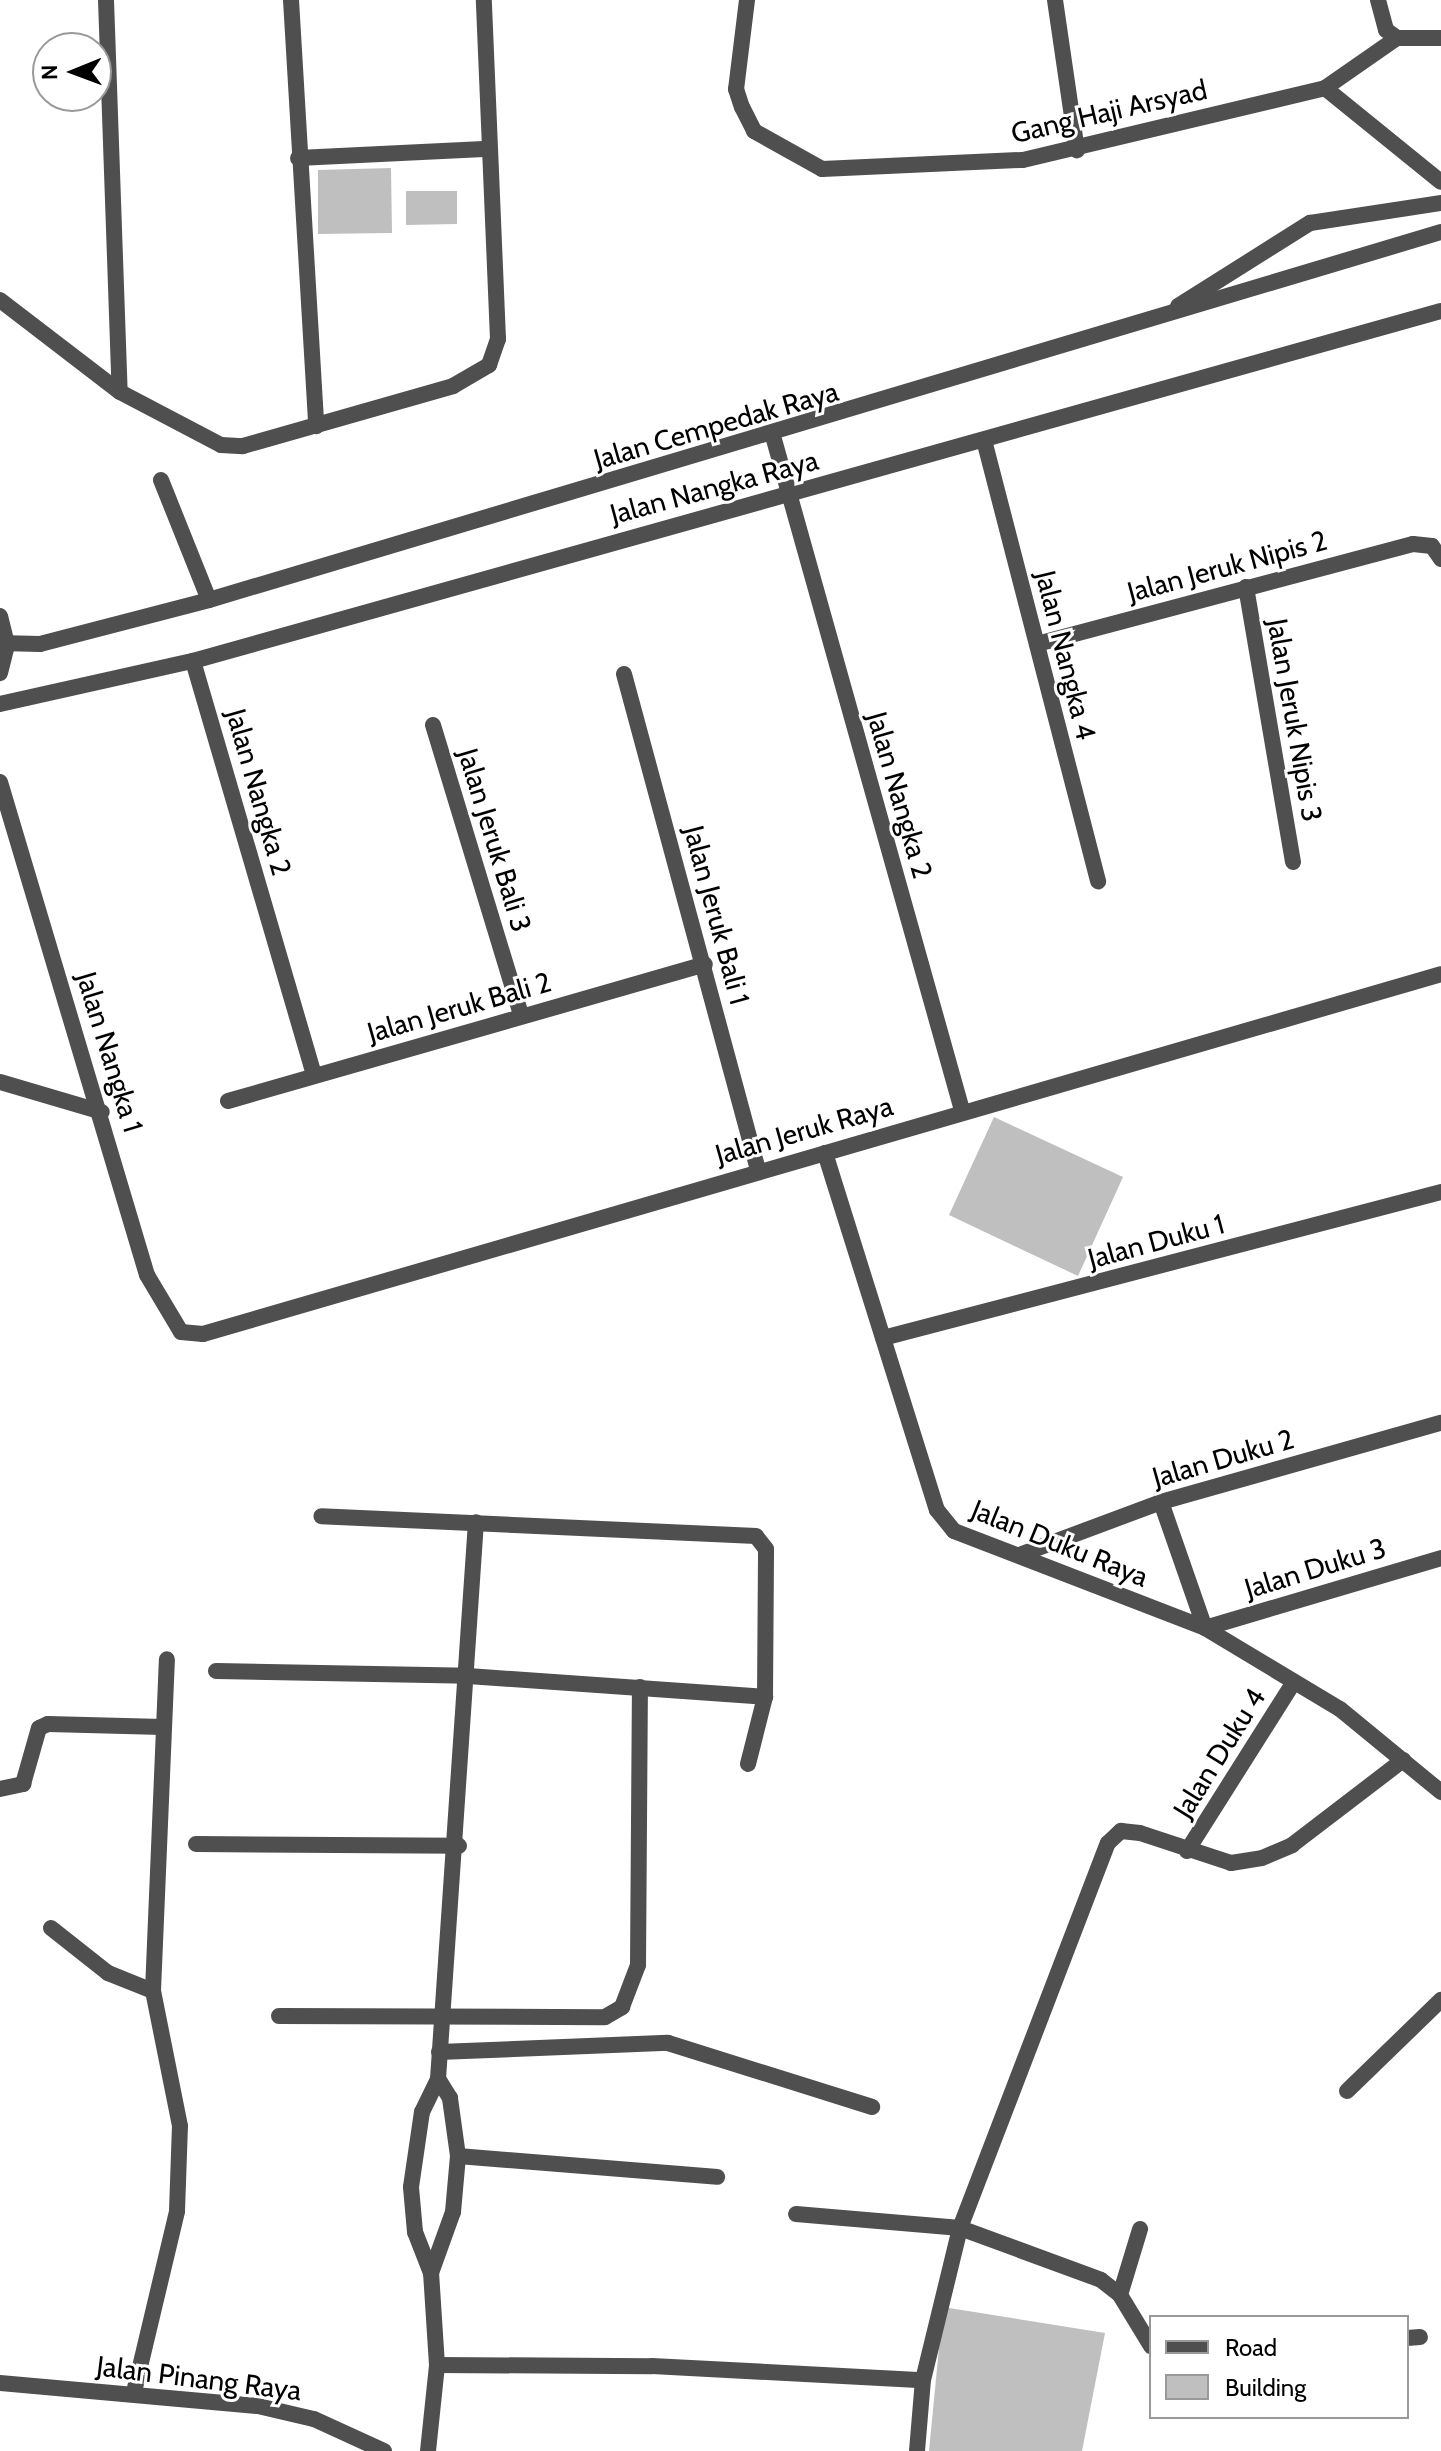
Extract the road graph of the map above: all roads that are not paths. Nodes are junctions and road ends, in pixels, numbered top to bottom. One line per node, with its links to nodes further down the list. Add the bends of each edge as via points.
1 (106, 0): 19 (street)
2 (291, 0): 12 (street)
3 (484, 0): 10 (street)
4 (747, 0): 11 (street, Gang Haji Arsyad, via 736,89 754,131 792,156 822,169 862,171)
5 (1055, 0): 11 (street)
6 (1378, 0): 7 (street, via 1386,30)
7 (1397, 38): 8 (street); 9 (street)
8 (1441, 38)
9 (1325, 88): 11 (street, Gang Haji Arsyad); 13 (street)
10 (484, 149): 12 (street); 20 (street, via 495,355 453,386)
11 (1077, 150)
12 (298, 158): 20 (street)
13 (1441, 182)
14 (1441, 203): 18 (street, via 1310,223)
15 (1441, 232): 18 (street, Jalan Cempedak Raya)
16 (0, 300): 19 (street)
17 (1441, 311): 22 (street, Jalan Nangka Raya)
18 (1160, 318): 21 (street, Jalan Cempedak Raya)
19 (120, 392): 20 (street, via 221,445)
20 (316, 426)
21 (773, 436): 24 (street, Jalan Nangka 2); 27 (street, Jalan Cempedak Raya)
22 (984, 440): 24 (street, Jalan Nangka Raya); 30 (street, Jalan Nangka 4)
23 (161, 480): 27 (street)
24 (790, 493): 31 (street, Jalan Nangka Raya); 46 (street, Jalan Nangka 2)
25 (1436, 552): 26 (street, Jalan Jeruk Nipis 2)
26 (1246, 587): 30 (street, Jalan Jeruk Nipis 2); 38 (street, Jalan Jeruk Nipis 3)
27 (209, 600): 29 (street, Jalan Cempedak Raya, via 98,631)
28 (0, 616): 29 (street)
29 (4, 644): 32 (street)
30 (1037, 644): 39 (street, Jalan Nangka 4)
31 (193, 661): 34 (street, Jalan Nangka Raya); 43 (street, Jalan Nangka 2)
32 (0, 673)
33 (624, 674): 40 (street, Jalan Jeruk Bali 1)
34 (0, 704)
35 (433, 725): 42 (street, Jalan Jeruk Bali 3)
36 (0, 782): 37 (street, Jalan Nangka 1)
37 (0, 789): 47 (street, Jalan Nangka 1)
38 (1293, 862)
39 (1098, 882)
40 (705, 964): 42 (street, Jalan Jeruk Bali 2); 49 (street, Jalan Jeruk Bali 1)
41 (1441, 974): 46 (street, Jalan Jeruk Raya)
42 (521, 1015): 43 (street, Jalan Jeruk Bali 2)
43 (314, 1075): 45 (street, Jalan Jeruk Bali 2)
44 (0, 1082): 47 (street)
45 (228, 1101)
46 (962, 1110): 48 (street, Jalan Jeruk Raya)
47 (102, 1112): 51 (street, Jalan Nangka 1, via 147,1275)
48 (825, 1153): 49 (street, Jalan Jeruk Raya); 52 (street, Jalan Duku Raya)
49 (758, 1170): 51 (street, Jalan Jeruk Raya, via 203,1334)
50 (1441, 1192): 52 (street, Jalan Duku 1)
51 (181, 1332)
52 (883, 1338): 57 (street, Jalan Duku Raya, via 937,1510 954,1531)
53 (1441, 1423): 54 (street, Jalan Duku 2)
54 (1161, 1502): 57 (street, Jalan Duku 2); 59 (street)
55 (321, 1516): 56 (street)
56 (476, 1522): 62 (street); 65 (street, via 756,1536 766,1549)
57 (1022, 1554): 59 (street, Jalan Duku Raya)
58 (1441, 1558): 59 (street, Jalan Duku 3)
59 (1205, 1628): 63 (street, Jalan Duku Raya)
60 (167, 1659): 66 (street)
61 (216, 1671): 62 (street)
62 (468, 1676): 64 (street); 72 (street)
63 (1294, 1682): 67 (street, Jalan Duku Raya); 73 (street, Jalan Duku 4)
64 (640, 1687): 65 (street); 77 (street, via 634,1989 605,2017)
65 (765, 1697): 68 (street)
66 (163, 1727): 69 (street, via 48,1724 39,1728 23,1784); 75 (street)
67 (1403, 1760): 70 (street, Jalan Duku Raya); 73 (street, Jalan Duku 4, via 1292,1845 1262,1858 1231,1863)
68 (748, 1764)
69 (0, 1789)
70 (1441, 1792)
71 (196, 1844): 72 (street)
72 (459, 1846): 77 (street)
73 (1187, 1851): 86 (street, Jalan Duku 4, via 1121,1831 1108,1843 1056,1965)
74 (51, 1928): 75 (street, via 108,1973)
75 (153, 1991): 94 (street, via 180,2126 177,2211)
76 (1441, 2000): 81 (street)
77 (442, 2015): 78 (street); 79 (street)
78 (279, 2016)
79 (439, 2052): 80 (street); 82 (street, via 659,2042 760,2066)
80 (438, 2079): 83 (street, via 450,2098); 88 (street, via 422,2112 411,2187 415,2232)
81 (1347, 2091)
82 (872, 2107)
83 (458, 2156): 84 (street); 88 (street, via 453,2212)
84 (717, 2177)
85 (796, 2214): 86 (street)
86 (960, 2228): 89 (street, via 1101,2280); 92 (street)
87 (1140, 2229): 89 (street)
88 (431, 2273): 91 (street)
89 (1120, 2295): 90 (street)
90 (1149, 2343)
91 (437, 2365): 92 (street, via 652,2366); 96 (street)
92 (923, 2380): 97 (street)
93 (0, 2383): 94 (street, Jalan Pinang Raya)
94 (134, 2392): 95 (street, Jalan Pinang Raya, via 272,2409)
95 (384, 2451)
96 (428, 2451)
97 (917, 2451)

